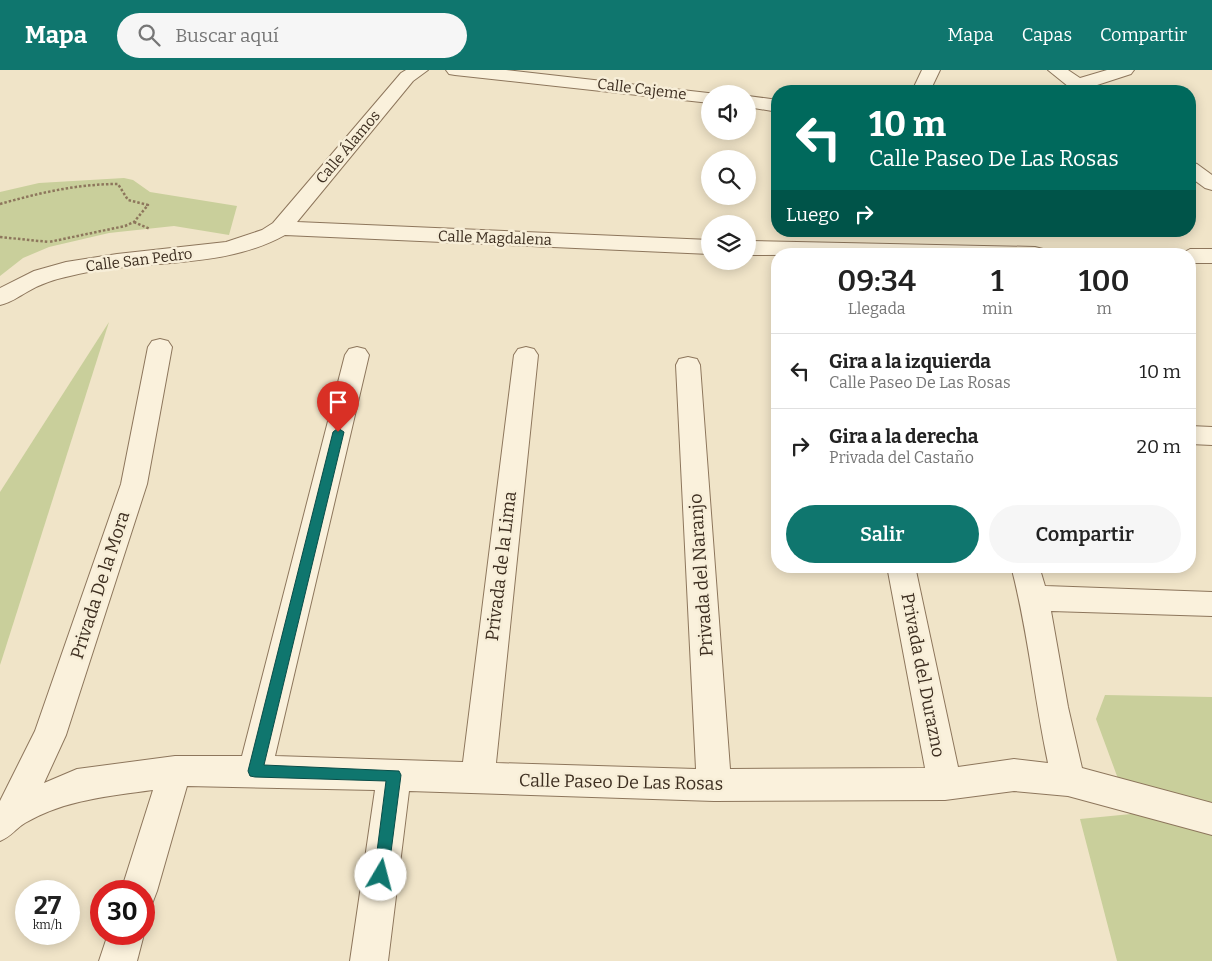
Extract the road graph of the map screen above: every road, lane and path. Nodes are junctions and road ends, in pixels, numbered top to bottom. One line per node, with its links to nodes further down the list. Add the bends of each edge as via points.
1 (419, 70): 15 (street, Calle Álamos, via 407,77)
2 (454, 70): 9 (street, Calle Cajeme)
3 (931, 70): 6 (street)
4 (1057, 70): 7 (street)
5 (1125, 70): 8 (street)
6 (924, 85)
7 (1077, 85)
8 (1088, 85)
9 (701, 96)
10 (756, 103): 11 (street)
11 (771, 105)
12 (1196, 172): 13 (street)
13 (1212, 184)
14 (0, 204): 17 (path, via 63,187 94,183 118,184 128,200 148,205 138,218 125,226)
15 (281, 228): 18 (street, Calle Magdalena); 23 (street, Calle San Pedro, via 262,240 230,249)
16 (0, 238): 17 (path)
17 (49, 242): 23 (path)
18 (701, 247)
19 (756, 248): 20 (street)
20 (771, 248)
21 (1196, 256): 22 (street)
22 (1212, 256)
23 (56, 272): 24 (street, Calle San Pedro)
24 (0, 298)
25 (160, 347): 42 (street, Privada De la Mora, via 134,484 50,735)
26 (357, 355): 36 (street)
27 (526, 355): 38 (street, Privada de la Lima)
28 (688, 365): 41 (street, Privada del Naranjo)
29 (1196, 435): 30 (street)
30 (1212, 436)
31 (902, 573): 40 (street, Privada del Durazno)
32 (1026, 573): 33 (street)
33 (1034, 598): 34 (street); 39 (street, via 1052,708)
34 (1212, 604)
35 (175, 771): 36 (street, Calle Paseo De Las Rosas); 42 (street, Calle Paseo De Las Rosas, via 77,785); 44 (street)
36 (255, 771): 37 (street, Calle Paseo De Las Rosas)
37 (394, 775): 38 (street, Calle Paseo De Las Rosas); 47 (street)
38 (478, 778): 41 (street, Calle Paseo De Las Rosas)
39 (1068, 780): 40 (street, Calle Paseo De Las Rosas, via 1014,775); 43 (street, Calle Paseo De Las Rosas)
40 (945, 784): 41 (street, Calle Paseo De Las Rosas)
41 (714, 785)
42 (6, 818)
43 (1212, 819)
44 (142, 880)
45 (123, 945): 46 (street)
46 (118, 961)
47 (369, 961)

